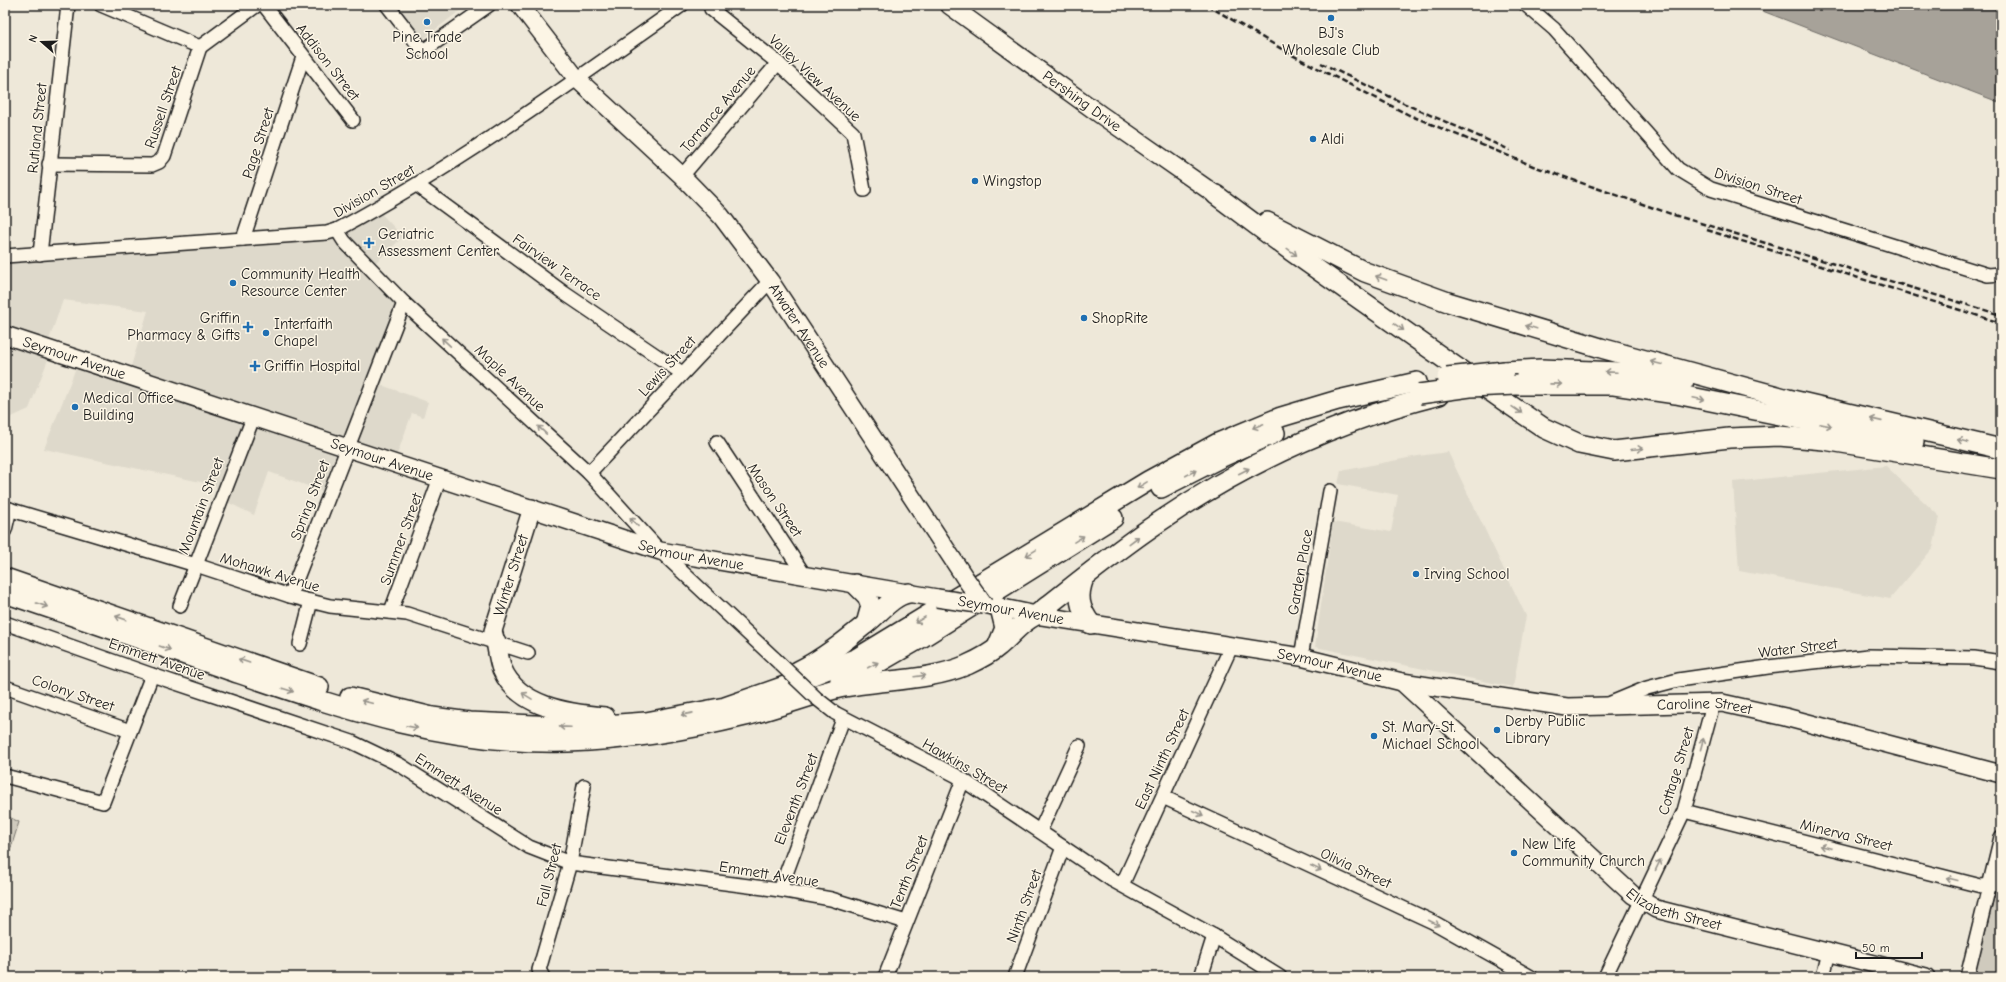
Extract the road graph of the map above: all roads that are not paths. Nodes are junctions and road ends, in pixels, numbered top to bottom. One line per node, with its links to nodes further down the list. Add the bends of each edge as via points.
1 (68, 5): 17 (street, Rutland Street)
2 (101, 5): 12 (street)
3 (257, 5): 12 (street)
4 (264, 5): 13 (street, Addison Street)
5 (387, 5): 6 (street, via 423,51)
6 (489, 5)
7 (520, 5): 15 (main road, Atwater Avenue)
8 (682, 5): 15 (street, Division Street)
9 (949, 5): 21 (main road, Pershing Drive)
10 (1526, 5): 26 (street, Division Street, via 1554,29 1678,169 1698,183 1711,190 1988,275)
11 (711, 9): 14 (street, Valley View Avenue)
12 (200, 47): 17 (street, Russell Street, via 160,162 152,165)
13 (303, 57): 16 (street, Addison Street); 23 (street, Page Street)
14 (778, 63): 18 (street, Torrance Avenue); 20 (street, Valley View Avenue, via 853,133)
15 (577, 79): 18 (main road, Atwater Avenue); 19 (street, Division Street)
16 (352, 120)
17 (49, 164): 24 (street, Rutland Street)
18 (682, 176): 27 (main road, Atwater Avenue, via 721,216)
19 (416, 185): 22 (street, Division Street); 30 (street, Fairview Terrace, via 564,293)
20 (864, 190)
21 (1216, 195): 33 (highway, one-way to 21, via 1601,348 1448,302 1365,272); 40 (highway, one-way to 40, via 1510,405 1544,428 1578,444 1614,451 1730,438 1779,436 1824,440)
22 (337, 230): 23 (street, Division Street); 28 (street, Maple Avenue, via 344,241)
23 (243, 240): 24 (street, Division Street)
24 (40, 254): 25 (street, Division Street)
25 (5, 256)
26 (2001, 274)
27 (770, 281): 30 (street, Lewis Street); 60 (main road, Atwater Avenue, bridge, via 966,578)
28 (404, 303): 37 (street, Spring Street); 41 (street, Maple Avenue, one-way to 28)
29 (5, 335): 34 (main road, Seymour Avenue)
30 (682, 373): 41 (street, Lewis Street)
31 (1511, 378): 32 (highway, bridge, via 1470,387); 32 (highway, bridge, via 1476,373); 33 (highway, one-way to 31, via 1620,372 1541,369); 35 (highway, one-way to 35, via 1614,385 1669,393 1873,434)
32 (1419, 392): 52 (highway, one-way to 32, via 1159,522 1224,481 1302,441); 78 (highway, one-way to 78, via 1338,400 1281,417 1218,442 1148,481 857,658); 79 (highway, one-way to 32, via 818,690 871,667 1156,491 1222,457 1282,430 1338,410)
33 (1788, 399): 35 (highway, one-way to 33, via 1854,415)
34 (253, 418): 37 (main road, Seymour Avenue); 48 (street, Mountain Street)
35 (1903, 433): 38 (highway, one-way to 35); 39 (highway)
36 (717, 442): 50 (street, Mason Street)
37 (347, 448): 42 (main road, Seymour Avenue); 57 (street, Spring Street)
38 (2001, 450)
39 (2001, 464)
40 (2001, 469)
41 (589, 473): 47 (street, Maple Avenue, one-way to 41)
42 (440, 478): 44 (main road, Seymour Avenue); 61 (street, Summer Street)
43 (1330, 491): 71 (street, Garden Place)
44 (532, 508): 47 (main road, Seymour Avenue); 66 (main road, Winter Street, via 493,631)
45 (8, 509): 46 (street); 48 (street, Mohawk Avenue)
46 (5, 530)
47 (660, 550): 50 (main road, Seymour Avenue); 80 (street, Hawkins Street, bridge, via 816,698)
48 (196, 565): 57 (street, Mohawk Avenue); 59 (street, Mountain Street)
49 (5, 574): 54 (highway)
50 (805, 576): 53 (main road, Seymour Avenue)
51 (5, 578): 54 (highway)
52 (1084, 578): 62 (highway); 65 (highway, via 1078,599)
53 (856, 584): 56 (main road, Seymour Avenue); 64 (highway, via 867,596 871,606)
54 (31, 587): 81 (highway, one-way to 54, via 577,727 507,725 439,718 394,709 340,694)
55 (5, 593): 79 (highway, one-way to 79, via 363,715 444,733 520,741 591,740 672,731)
56 (909, 593): 60 (main road, Seymour Avenue, bridge); 64 (highway, via 896,597)
57 (290, 596): 58 (street, Mohawk Avenue)
58 (310, 601): 61 (street, Mohawk Avenue, via 341,608); 67 (street)
59 (180, 606)
60 (992, 606): 62 (main road, Seymour Avenue); 69 (highway, via 1005,628)
61 (392, 611): 66 (street, Mohawk Avenue)
62 (1036, 615): 65 (main road, Seymour Avenue); 69 (highway, via 1020,625)
63 (5, 624): 73 (street, Emmett Avenue)
64 (866, 624): 78 (highway, via 802,669)
65 (1091, 624): 68 (main road, Seymour Avenue)
66 (496, 642): 70 (street, Mohawk Avenue); 81 (highway, one-way to 66, via 580,714 532,700 520,692 506,676)
67 (300, 644)
68 (1232, 646): 71 (main road, Seymour Avenue); 88 (street, East Ninth Street)
69 (995, 649): 79 (highway, one-way to 69, via 838,688 951,670)
70 (528, 653)
71 (1301, 657): 74 (main road, Seymour Avenue)
72 (2001, 662): 77 (street, Water Street, via 1974,658 1903,656 1852,658 1768,667 1678,680 1647,688)
73 (152, 675): 82 (street); 93 (street, Emmett Avenue, via 352,742 400,765 529,847)
74 (1402, 682): 77 (main road, Caroline Street, via 1567,707); 97 (main road, Elizabeth Street)
75 (5, 687): 82 (street, Colony Street)
76 (1713, 704): 77 (main road, Caroline Street); 84 (main road, Caroline Street, via 1722,703 1785,717); 89 (street, Cottage Street, one-way to 76)
77 (1604, 706)
78 (725, 707): 81 (highway, one-way to 81)
79 (745, 715)
80 (839, 716): 86 (street, Hawkins Street); 96 (street, Eleventh Street)
81 (646, 722)
82 (130, 731): 85 (street, via 103,802)
83 (1079, 746): 90 (street)
84 (2001, 774)
85 (5, 776)
86 (963, 780): 90 (street, Hawkins Street); 98 (street, Tenth Street)
87 (584, 786): 93 (street, Fall Street)
88 (1163, 796): 95 (street, East Ninth Street); 106 (street, Olivia Street, one-way to 106, via 1433,922)
89 (1684, 811): 94 (street, Minerva Street, one-way to 89, via 1981,886); 97 (street, Cottage Street, one-way to 89)
90 (1040, 831): 92 (street, Hawkins Street)
91 (2001, 837): 94 (street)
92 (1063, 846): 95 (street, Hawkins Street); 103 (street, Ninth Street)
93 (570, 863): 96 (street, Emmett Avenue); 101 (street, Fall Street)
94 (1995, 884): 110 (street)
95 (1122, 885): 99 (street, Hawkins Street)
96 (780, 890): 98 (street, Emmett Avenue, via 831,899)
97 (1642, 901): 100 (main road, Elizabeth Street, via 1656,909); 107 (street, Cottage Street)
98 (906, 922): 102 (street, Tenth Street)
99 (1214, 936): 104 (street); 105 (street, Hawkins Street)
100 (1829, 952): 108 (street); 109 (main road, Elizabeth Street)
101 (541, 973)
102 (885, 977)
103 (1015, 977)
104 (1201, 977)
105 (1280, 977)
106 (1531, 977)
107 (1605, 977)
108 (1823, 977)
109 (1926, 977)
110 (1967, 977)

